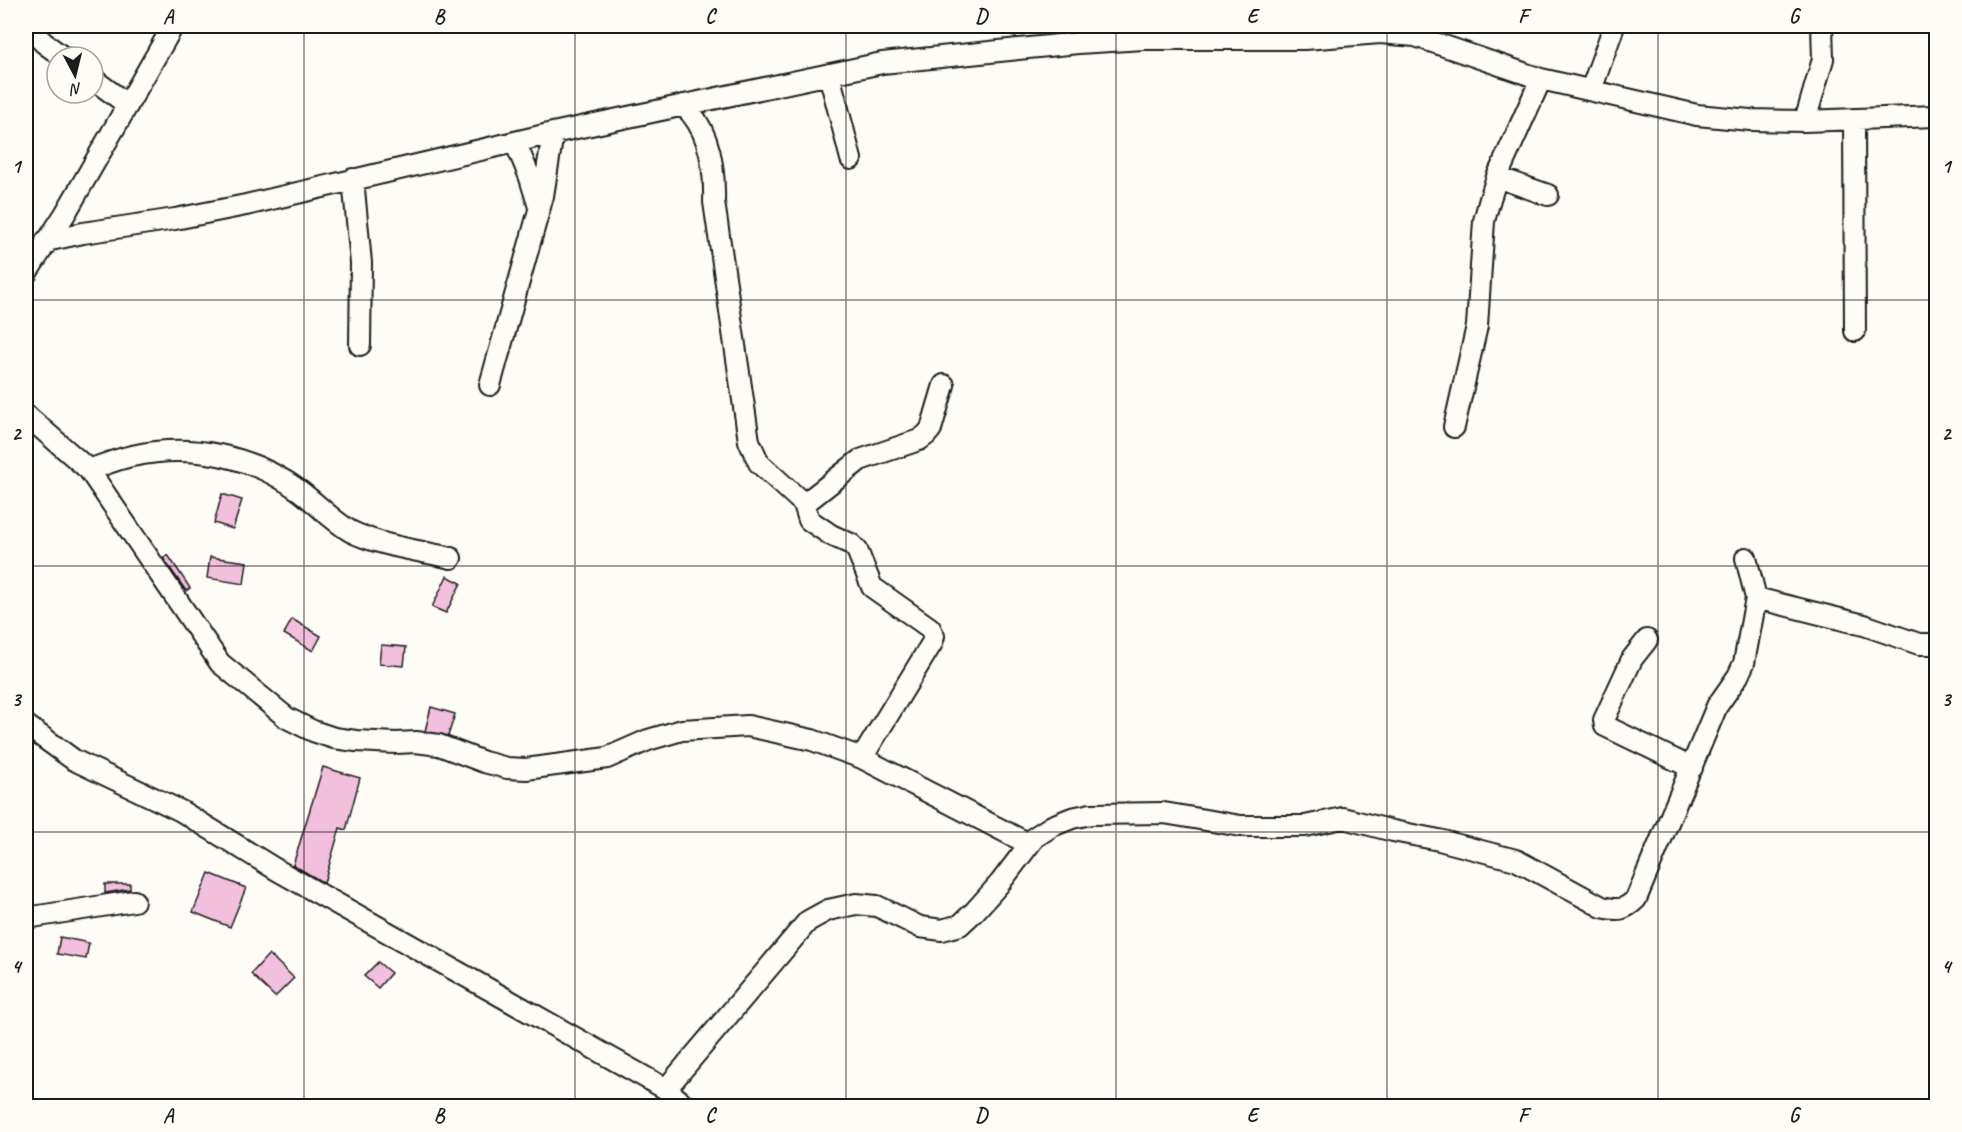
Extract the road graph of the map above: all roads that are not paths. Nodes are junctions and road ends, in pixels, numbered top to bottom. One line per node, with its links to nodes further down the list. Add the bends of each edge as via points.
1 (27, 26): 7 (street)
2 (173, 26): 12 (street)
3 (1614, 26): 11 (street)
4 (1822, 26): 16 (street, via 1823,59)
5 (1417, 31): 6 (street, via 1305,39); 9 (street)
6 (1238, 32): 8 (street, via 882,63)
7 (47, 45)
8 (829, 74): 13 (street); 19 (street)
9 (1541, 79): 11 (street); 20 (street)
10 (105, 88): 12 (street)
11 (1591, 90): 16 (street, via 1697,115)
12 (128, 105): 24 (street)
13 (683, 105): 17 (street); 33 (street, via 694,114 702,131 715,175 714,202 749,441 759,463)
14 (1936, 116): 15 (street)
15 (1854, 119): 16 (street); 26 (street)
16 (1805, 121)
17 (553, 134): 18 (street); 23 (street)
18 (515, 142): 21 (street); 23 (street)
19 (851, 159)
20 (1497, 177): 22 (street); 31 (street, via 1484,220 1477,326)
21 (353, 179): 24 (street, via 175,219); 27 (street, via 361,263)
22 (1548, 195)
23 (539, 207): 28 (street)
24 (46, 241): 25 (street)
25 (26, 274)
26 (1855, 331)
27 (360, 345)
28 (490, 385)
29 (944, 385): 33 (street, via 926,435 860,460)
30 (26, 415): 32 (street)
31 (1454, 426)
32 (88, 470): 34 (street, via 152,452 221,454 263,468 357,533); 40 (street, via 220,663 287,718 313,731 356,741 439,745 484,762 526,769 608,758 682,730 727,726 748,726 812,740)
33 (804, 504): 40 (street, via 809,519 857,550 872,587 930,628 934,636)
34 (451, 558)
35 (1746, 558): 36 (street)
36 (1755, 598): 38 (street, via 1864,625 1919,644); 41 (street, via 1744,663 1717,706)
37 (1647, 640): 41 (street, via 1632,659 1604,720 1605,726)
38 (1936, 644)
39 (26, 725): 45 (street, via 74,760 181,811 277,870)
40 (862, 758): 42 (street)
41 (1692, 768): 42 (street, via 1636,899 1627,908 1616,910 1602,907 1516,860 1343,819 1305,826 1241,826 1164,813 1091,814 1052,826)
42 (1029, 844): 45 (street, via 1000,883 960,925 942,930 920,927 877,906 856,904 828,910 808,921)
43 (134, 901): 44 (street)
44 (26, 918)
45 (666, 1089): 46 (street)
46 (686, 1107)

